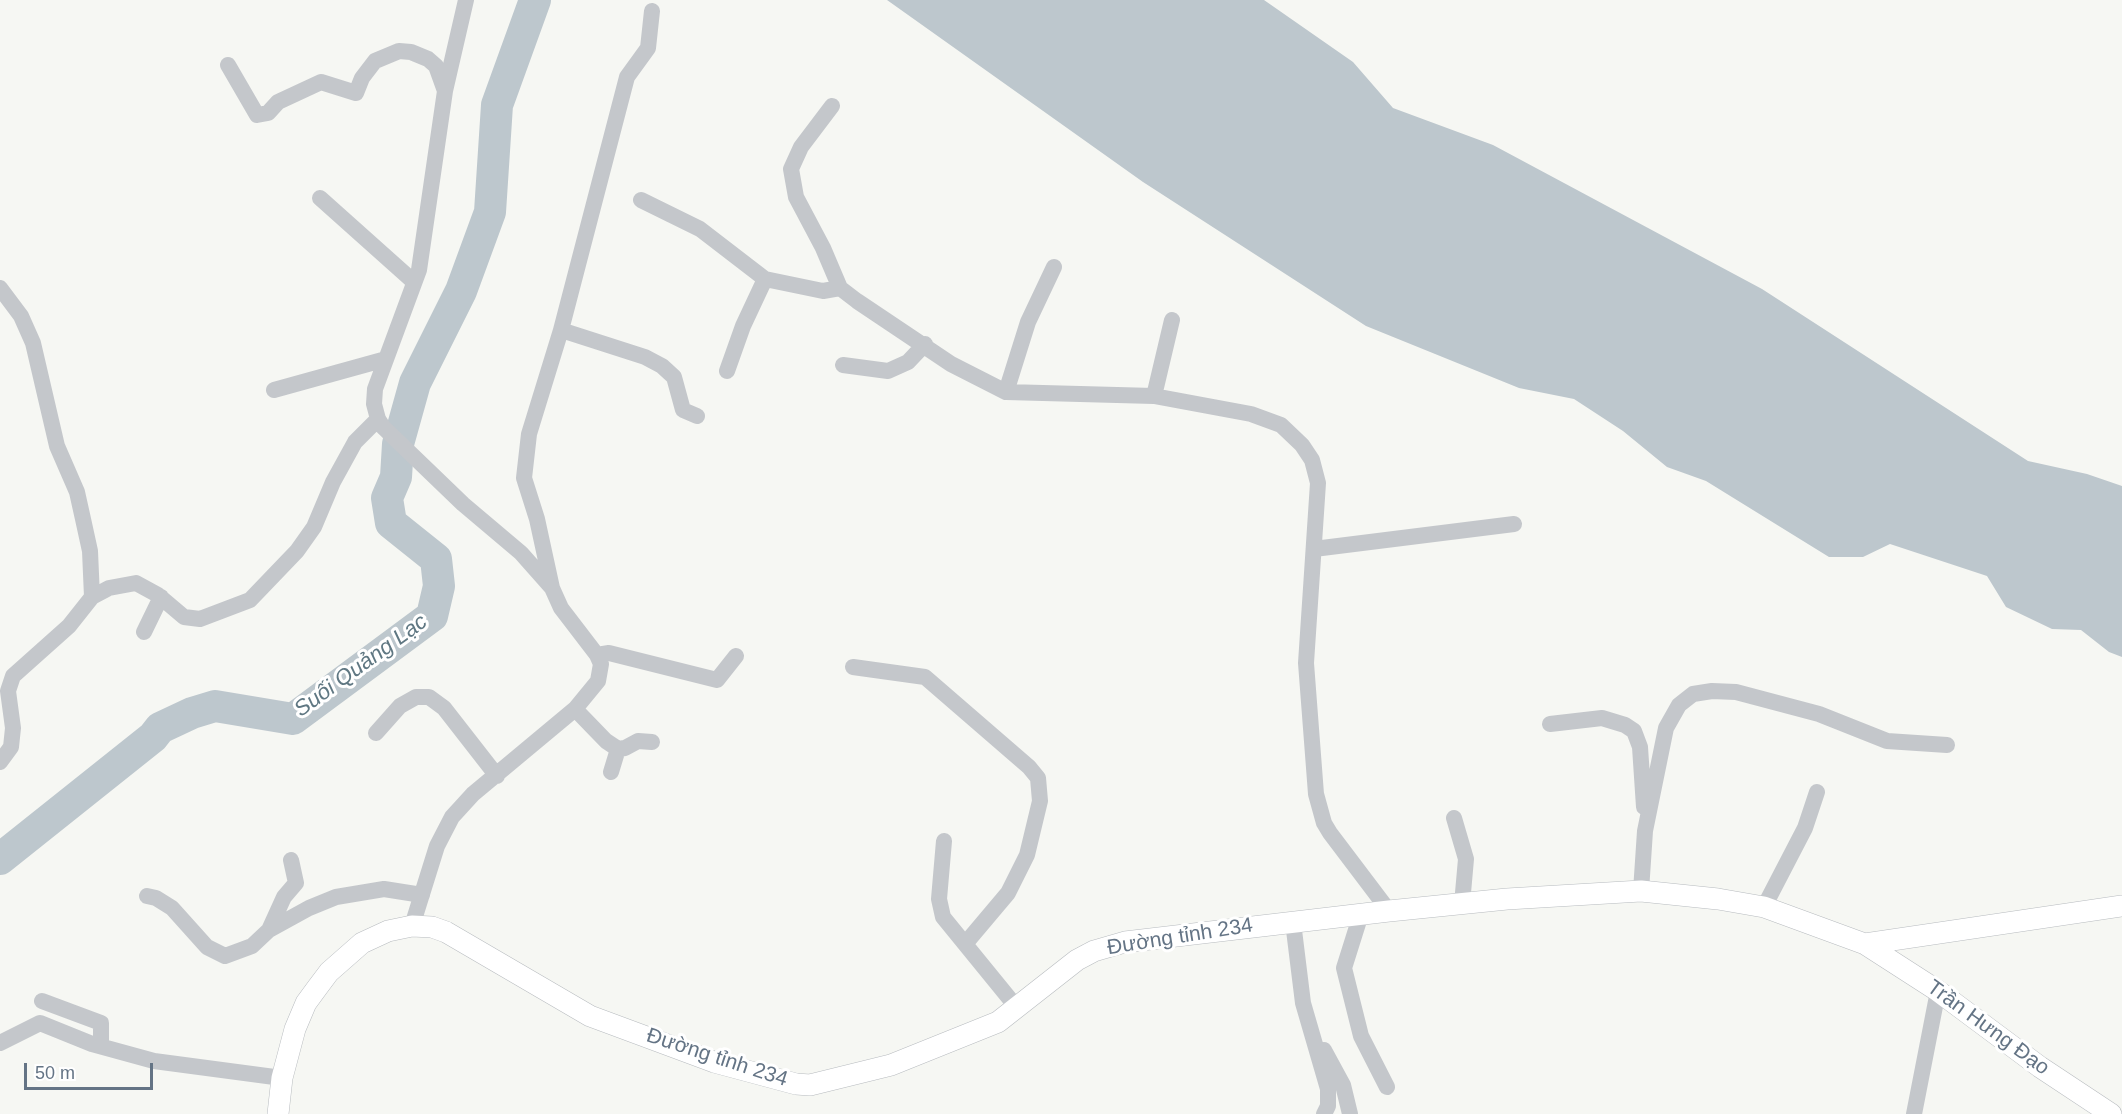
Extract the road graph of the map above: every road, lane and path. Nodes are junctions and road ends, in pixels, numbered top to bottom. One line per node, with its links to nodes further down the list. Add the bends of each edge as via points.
1 (466, 0): 4 (street)
2 (652, 11): 14 (street, via 648,48 627,77)
3 (228, 65): 4 (street, via 257,115 268,113 278,102 321,82 356,93 375,61 399,51 428,59 436,66)
4 (445, 91): 10 (street, via 419,270)
5 (832, 106): 12 (street, via 801,147 791,169 796,197)
6 (320, 198): 10 (street)
7 (640, 200): 9 (street, via 699,229)
8 (1054, 267): 20 (street, via 1028,322)
9 (765, 279): 12 (street, via 823,291); 18 (street, via 742,326)
10 (414, 282): 16 (street)
11 (0, 288): 27 (street, via 21,316 33,343 57,446 83,519 90,551)
12 (840, 288): 15 (street)
13 (1172, 320): 21 (street)
14 (561, 330): 22 (street, via 662,366 674,377 683,410); 26 (street, via 529,434 524,478)
15 (925, 344): 17 (street, via 908,362 888,371); 20 (street, via 951,364)
16 (386, 359): 19 (street); 23 (street, via 375,389)
17 (843, 365)
18 (727, 371)
19 (274, 390)
20 (1006, 392): 21 (street)
21 (1154, 396): 25 (street, via 1251,414 1281,425 1302,445 1312,460 1318,483)
22 (697, 416)
23 (380, 423): 26 (street, via 463,504 521,553); 28 (street, via 350,450 314,527 297,551 250,600 200,619 184,617)
24 (1514, 524): 25 (street)
25 (1314, 549): 54 (street, via 1306,663 1316,794 1330,833)
26 (552, 588): 30 (street, via 571,622)
27 (92, 597): 28 (street, via 126,583 136,583); 33 (street, via 69,626)
28 (161, 597): 29 (street)
29 (144, 633)
30 (597, 655): 31 (street, via 609,653 717,680); 34 (street, via 601,664 598,681)
31 (736, 656)
32 (853, 667): 59 (street, via 925,677 1038,778 1040,801 1027,855 1008,893)
33 (8, 673): 40 (street, via 13,728 11,747)
34 (575, 709): 39 (street); 42 (street)
35 (1550, 724): 45 (street, via 1602,718 1634,731 1640,747)
36 (376, 733): 42 (street, via 400,706 416,697 429,697 444,708)
37 (652, 742): 39 (street, via 638,741)
38 (1947, 745): 45 (street, via 1887,741 1819,714 1736,692 1693,694 1679,705 1666,728)
39 (618, 749): 41 (street)
40 (0, 762)
41 (611, 772)
42 (496, 776): 49 (street, via 462,806 443,831)
43 (1817, 792): 53 (street, via 1805,828)
44 (1454, 818): 51 (street, via 1466,859)
45 (1645, 831): 48 (street)
46 (944, 841): 59 (street, via 939,876 942,917)
47 (291, 860): 58 (street, via 296,883 284,897)
48 (1641, 891): 51 (main road, Đường tỉnh 234); 53 (main road, Đường tỉnh 234)
49 (422, 895): 57 (street); 58 (street, via 384,889 336,897)
50 (147, 896): 58 (street, via 172,908 220,955 239,952)
51 (1462, 904): 54 (main road, Đường tỉnh 234)
52 (2122, 906): 60 (main road)
53 (1764, 907): 60 (main road, Đường tỉnh 234)
54 (1389, 911): 55 (main road, Đường tỉnh 234)
55 (1361, 914): 56 (main road, Đường tỉnh 234); 68 (street, via 1344,968 1361,1036)
56 (1293, 922): 63 (main road, Đường tỉnh 234, via 1109,946 1070,965); 64 (street, via 1303,1003)
57 (412, 926): 63 (main road, Đường tỉnh 234, via 446,932 590,1016 714,1062 796,1084 824,1083 891,1065 969,1035); 67 (main road, Đường tỉnh 234, via 362,943 329,972 299,1016)
58 (269, 930)
59 (965, 944): 63 (street)
60 (1865, 944): 61 (main road, Trần Hưng Đạo)
61 (1938, 990): 72 (street); 73 (main road, Trần Hưng Đạo, via 2040,1067)
62 (42, 1001): 66 (street, via 101,1023)
63 (1018, 1009)
64 (1312, 1032): 69 (street, via 1343,1085); 71 (street, via 1328,1089)
65 (0, 1043): 66 (street, via 40,1023)
66 (101, 1046): 67 (street, via 154,1061)
67 (282, 1078): 70 (main road, Đường tỉnh 234)
68 (1388, 1087)
69 (1349, 1113)
70 (278, 1114)
71 (1324, 1114)
72 (1914, 1114)
73 (2111, 1114)

